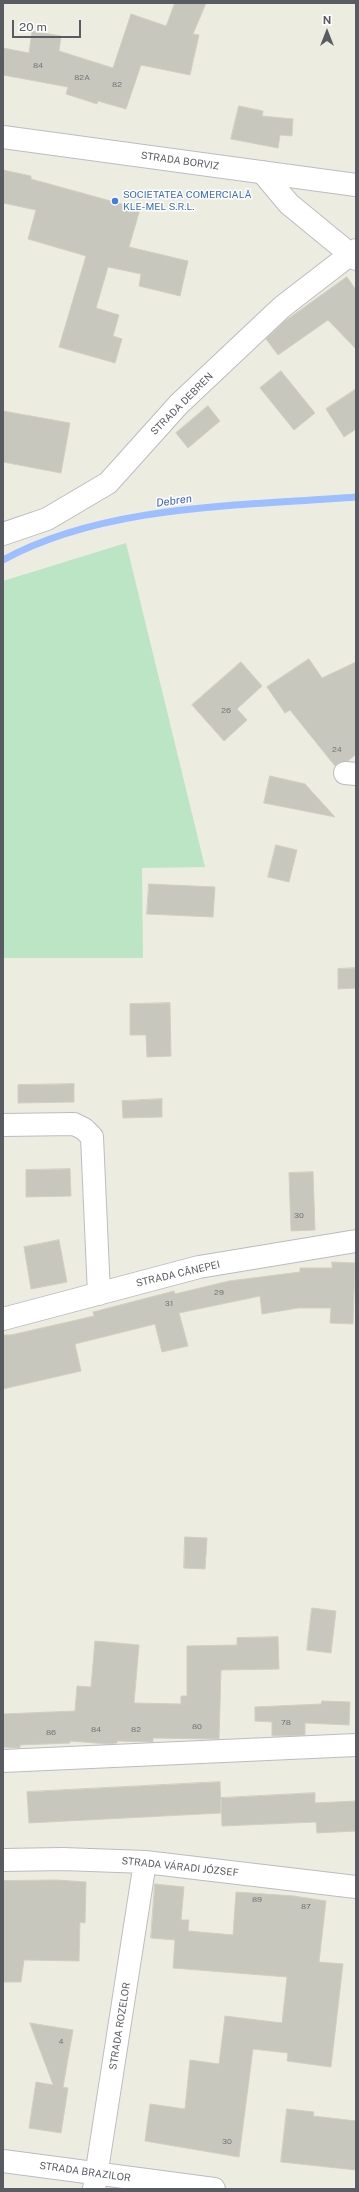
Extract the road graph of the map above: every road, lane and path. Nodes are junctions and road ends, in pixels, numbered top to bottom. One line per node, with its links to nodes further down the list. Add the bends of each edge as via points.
1 (3, 137): 2 (street, STRADA BORVIZ)
2 (262, 172): 3 (street, STRADA BORVIZ); 4 (street, STRADA DEBREN, via 289,204)
3 (356, 185)
4 (354, 254): 5 (street, STRADA DEBREN, via 282,307 184,398 108,483 47,519)
5 (3, 534)
6 (3, 1125): 8 (street, via 74,1124 92,1137)
7 (356, 1241): 8 (street, STRADA CÂNEPEI, via 199,1267)
8 (99, 1294): 9 (street, STRADA CÂNEPEI)
9 (3, 1319)
10 (356, 1745): 11 (street)
11 (3, 1762)
12 (3, 1860): 13 (street, STRADA VÁRADI JÓZSEF)
13 (146, 1862): 14 (street, STRADA VÁRADI JÓZSEF); 16 (street, STRADA ROZELOR)
14 (356, 1887)
15 (3, 2161): 16 (street, STRADA BRAZILOR)
16 (96, 2181): 17 (street, STRADA BRAZILOR)
17 (214, 2189)

